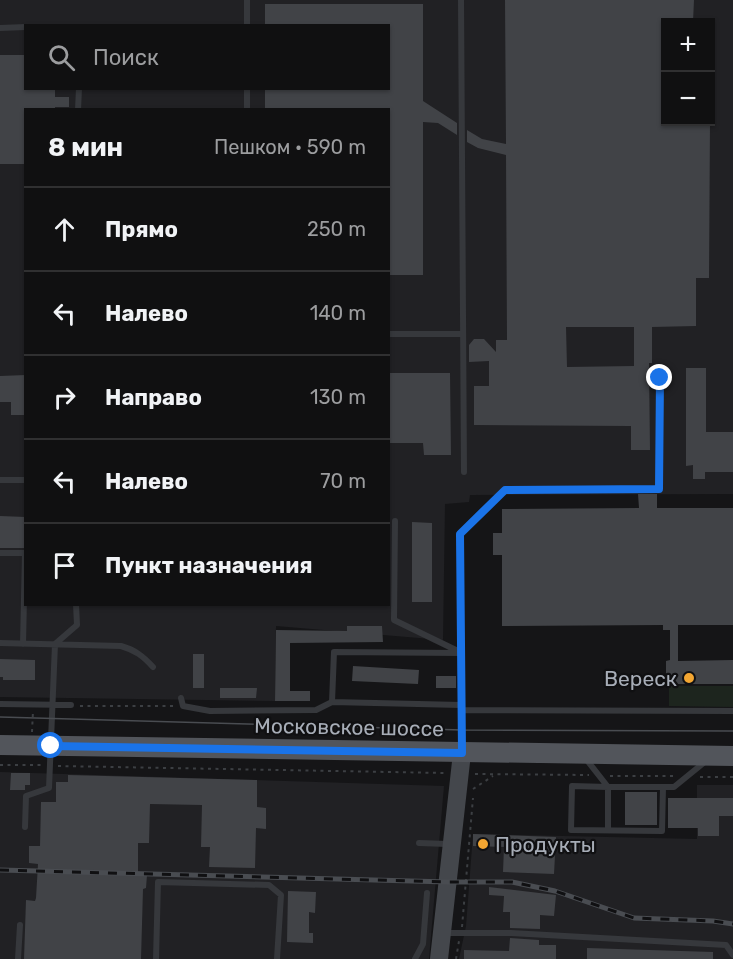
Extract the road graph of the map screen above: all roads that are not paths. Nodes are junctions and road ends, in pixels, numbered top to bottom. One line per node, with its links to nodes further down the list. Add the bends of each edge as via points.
1 (247, 0): 3 (lane)
2 (461, 0): 10 (lane)
3 (247, 24)
4 (24, 27): 5 (lane)
5 (0, 28)
6 (79, 90): 8 (lane)
7 (247, 90): 9 (lane)
8 (78, 108)
9 (247, 108)
10 (463, 333): 11 (lane); 13 (lane)
11 (390, 334)
12 (660, 378): 24 (lane, via 659,489 505,490 460,534)
13 (464, 472)
14 (0, 480): 15 (lane)
15 (24, 480)
16 (395, 521): 24 (lane, via 394,620)
17 (0, 553): 18 (lane)
18 (24, 553)
19 (24, 598): 22 (lane)
20 (76, 606): 23 (lane, via 76,624)
21 (0, 643): 22 (lane)
22 (23, 644): 23 (lane)
23 (55, 644): 25 (lane, via 120,645 134,649); 29 (lane)
24 (461, 652): 27 (lane, via 334,652); 31 (lane)
25 (153, 667)
26 (181, 698): 27 (lane, via 183,706 210,711 316,710)
27 (332, 702): 31 (lane)
28 (0, 704): 29 (lane)
29 (53, 705): 30 (lane); 36 (lane)
30 (71, 705)
31 (462, 707): 32 (lane); 34 (lane)
32 (733, 711)
33 (0, 745): 36 (main road, Московское шоссе)
34 (462, 753): 35 (main road, Московское шоссе); 36 (main road, Московское шоссе); 44 (main road)
35 (582, 753): 37 (main road, Московское шоссе); 39 (lane)
36 (50, 756): 41 (lane, via 49,788 26,796)
37 (712, 756): 38 (main road, Московское шоссе); 40 (lane, via 674,787)
38 (733, 756)
39 (608, 787): 40 (lane); 42 (lane); 42 (lane, via 572,786 571,830)
40 (663, 787): 42 (lane, via 662,831)
41 (25, 827)
42 (608, 830)
43 (419, 843): 44 (lane)
44 (452, 844): 47 (main road)
45 (428, 893): 52 (lane, via 423,944)
46 (20, 924): 49 (lane)
47 (442, 933): 48 (lane, via 726,945); 53 (main road)
48 (733, 955)
49 (18, 959)
50 (156, 959): 51 (lane, via 158,882 269,885 281,895)
51 (277, 959)
52 (415, 959)
53 (439, 959)

